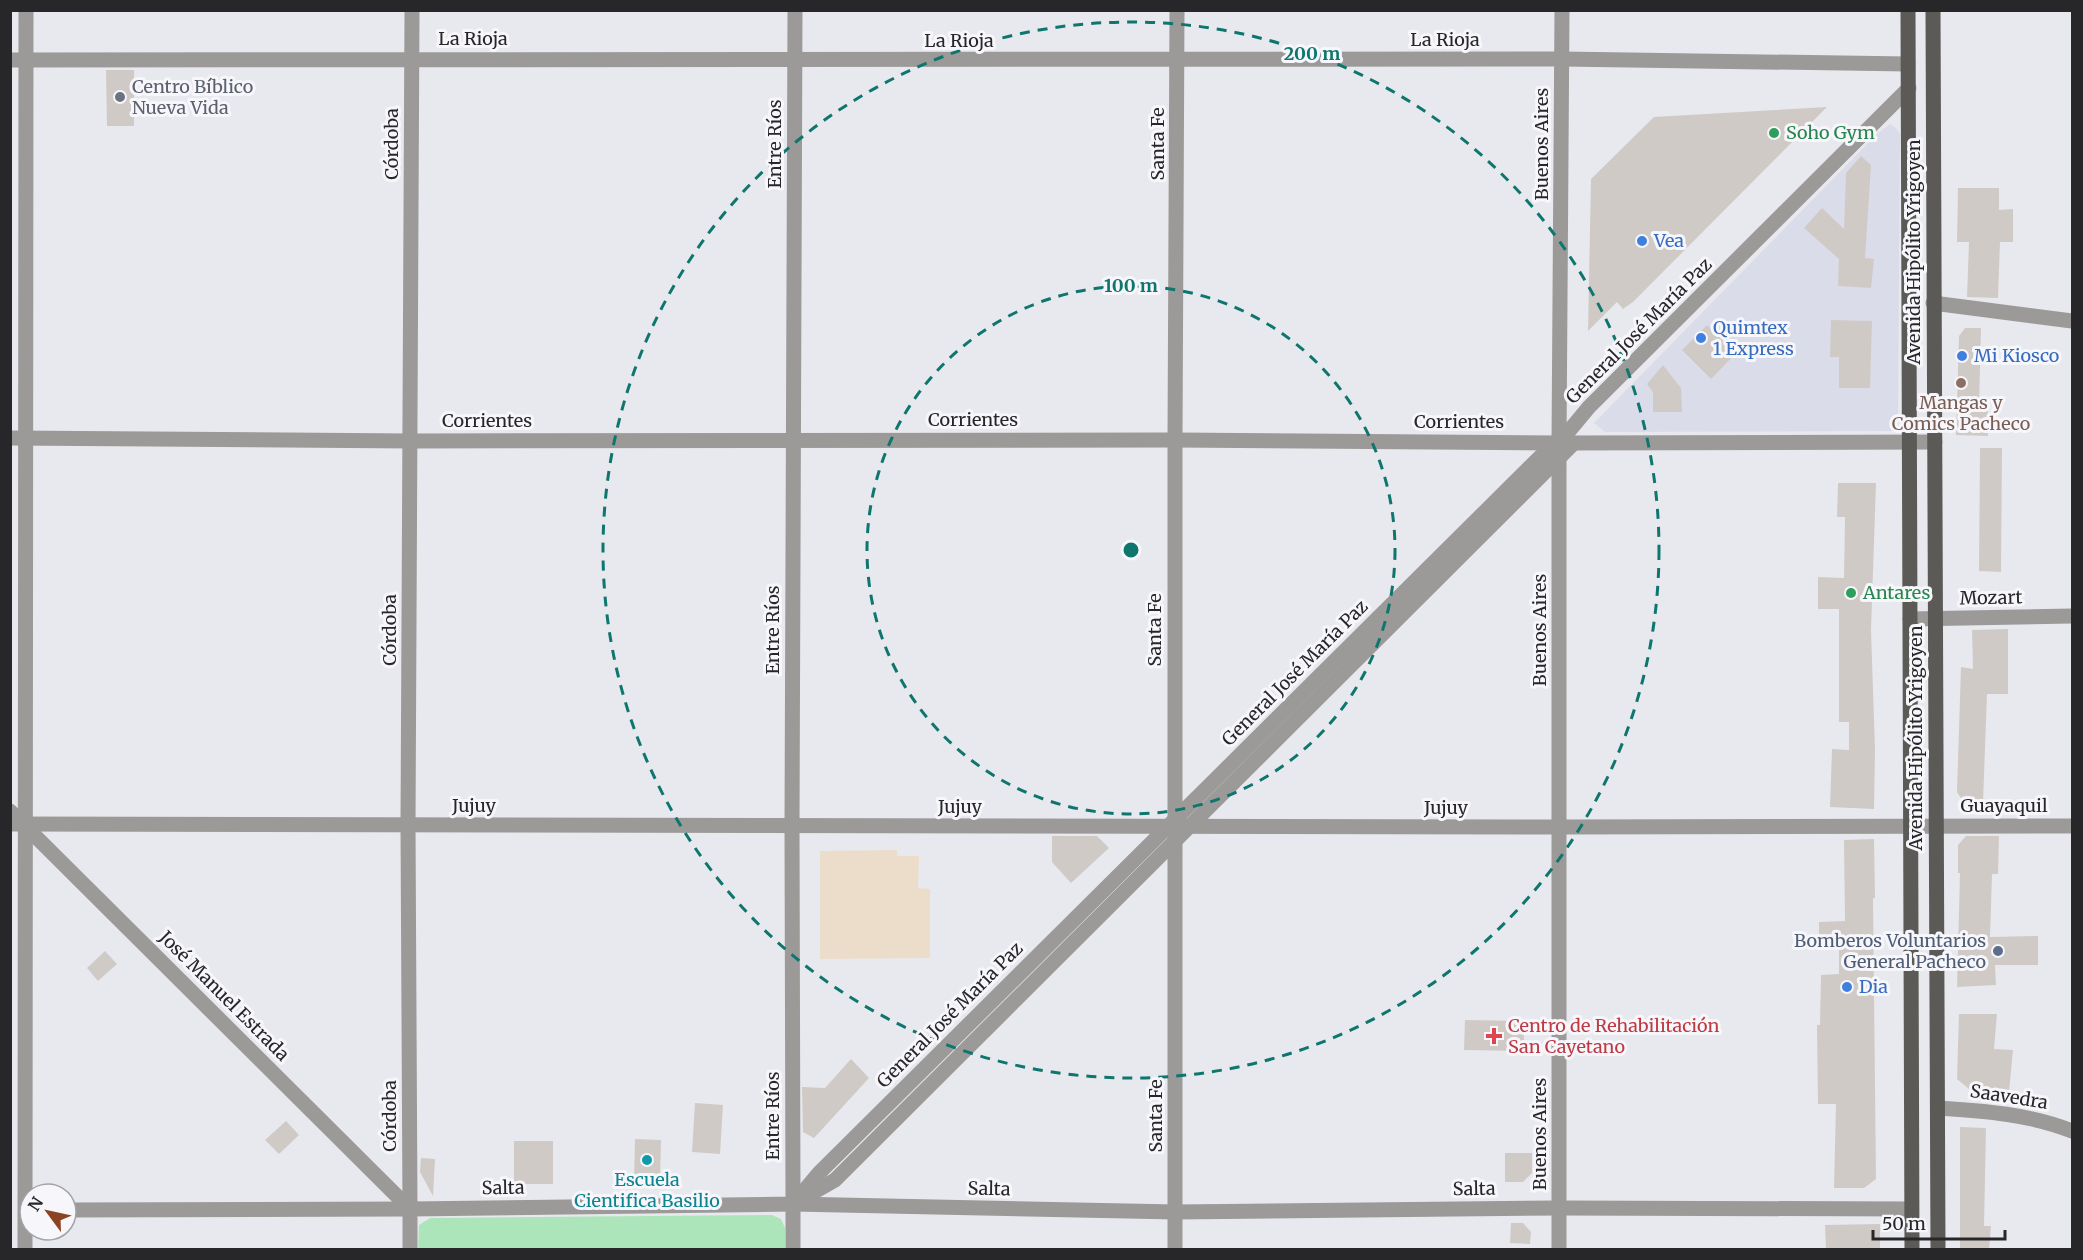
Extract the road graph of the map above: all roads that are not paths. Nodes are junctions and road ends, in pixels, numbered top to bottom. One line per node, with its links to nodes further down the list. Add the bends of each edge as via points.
1 (26, 10): 11 (street)
2 (412, 10): 8 (street, Córdoba)
3 (795, 10): 12 (street, Entre Ríos)
4 (1178, 10): 13 (street, Santa Fe)
5 (1562, 10): 9 (street, Buenos Aires)
6 (1908, 10): 14 (main road, Avenida Hipólito Yrigoyen)
7 (1933, 10): 16 (main road, Avenida Hipólito Yrigoyen)
8 (412, 58): 11 (street, La Rioja); 12 (street, La Rioja); 22 (street, Córdoba)
9 (1562, 58): 13 (street, La Rioja); 14 (street, La Rioja); 25 (street, Buenos Aires)
10 (10, 60): 11 (street, La Rioja)
11 (26, 60): 19 (street)
12 (795, 60): 13 (street, La Rioja); 20 (street, Entre Ríos)
13 (1178, 60): 21 (street, Santa Fe)
14 (1908, 64): 15 (main road, Avenida Hipólito Yrigoyen)
15 (1909, 88): 23 (main road, Avenida Hipólito Yrigoyen); 25 (street, General José María Paz, via 1590,407)
16 (1933, 303): 17 (street); 24 (main road, Avenida Hipólito Yrigoyen)
17 (2073, 321)
18 (10, 438): 19 (street, Corrientes)
19 (27, 438): 22 (street, Corrientes); 30 (street)
20 (794, 440): 21 (street, Corrientes); 22 (street, Corrientes); 33 (street, Entre Ríos)
21 (1175, 440): 25 (street, Corrientes); 37 (street, Santa Fe)
22 (411, 441): 31 (street, Córdoba)
23 (1909, 442): 24 (street, Corrientes); 25 (street, Corrientes); 28 (main road, Avenida Hipólito Yrigoyen)
24 (1935, 442): 27 (main road, Avenida Hipólito Yrigoyen)
25 (1564, 448): 36 (street, Buenos Aires); 37 (street, General José María Paz, via 1540,458)
26 (2073, 616): 27 (street, Mozart)
27 (1935, 618): 28 (street, Mozart); 34 (main road, Avenida Hipólito Yrigoyen)
28 (1910, 619): 32 (main road, Avenida Hipólito Yrigoyen)
29 (10, 811): 30 (street, José Manuel Estrada)
30 (17, 824): 31 (street, Jujuy); 40 (street); 43 (street, José Manuel Estrada)
31 (408, 825): 33 (street, Jujuy); 43 (street, Córdoba)
32 (1910, 825): 34 (street, Guayaquil); 36 (street, Jujuy); 44 (main road, Avenida Hipólito Yrigoyen)
33 (792, 826): 37 (street, Jujuy); 41 (street, Entre Ríos)
34 (1935, 826): 35 (street, Guayaquil); 38 (main road, Avenida Hipólito Yrigoyen)
35 (2073, 826)
36 (1560, 827): 37 (street, Jujuy); 42 (street, Buenos Aires)
37 (1176, 828): 41 (street, General José María Paz, via 827,1164); 46 (street, Santa Fe)
38 (1938, 1108): 39 (street, Saavedra, via 2020,1116); 52 (main road, Avenida Hipólito Yrigoyen)
39 (2073, 1131)
40 (22, 1182)
41 (793, 1204): 43 (street, Salta); 46 (street, Salta); 48 (street, Entre Ríos)
42 (1559, 1208): 44 (street, Salta); 46 (street, Salta); 50 (street, Buenos Aires)
43 (410, 1209): 45 (street, Salta); 47 (street, Córdoba)
44 (1911, 1209): 51 (main road, Avenida Hipólito Yrigoyen)
45 (78, 1210)
46 (1176, 1212): 49 (street, Santa Fe)
47 (410, 1250)
48 (793, 1250)
49 (1176, 1250)
50 (1559, 1250)
51 (1912, 1250)
52 (1938, 1250)

